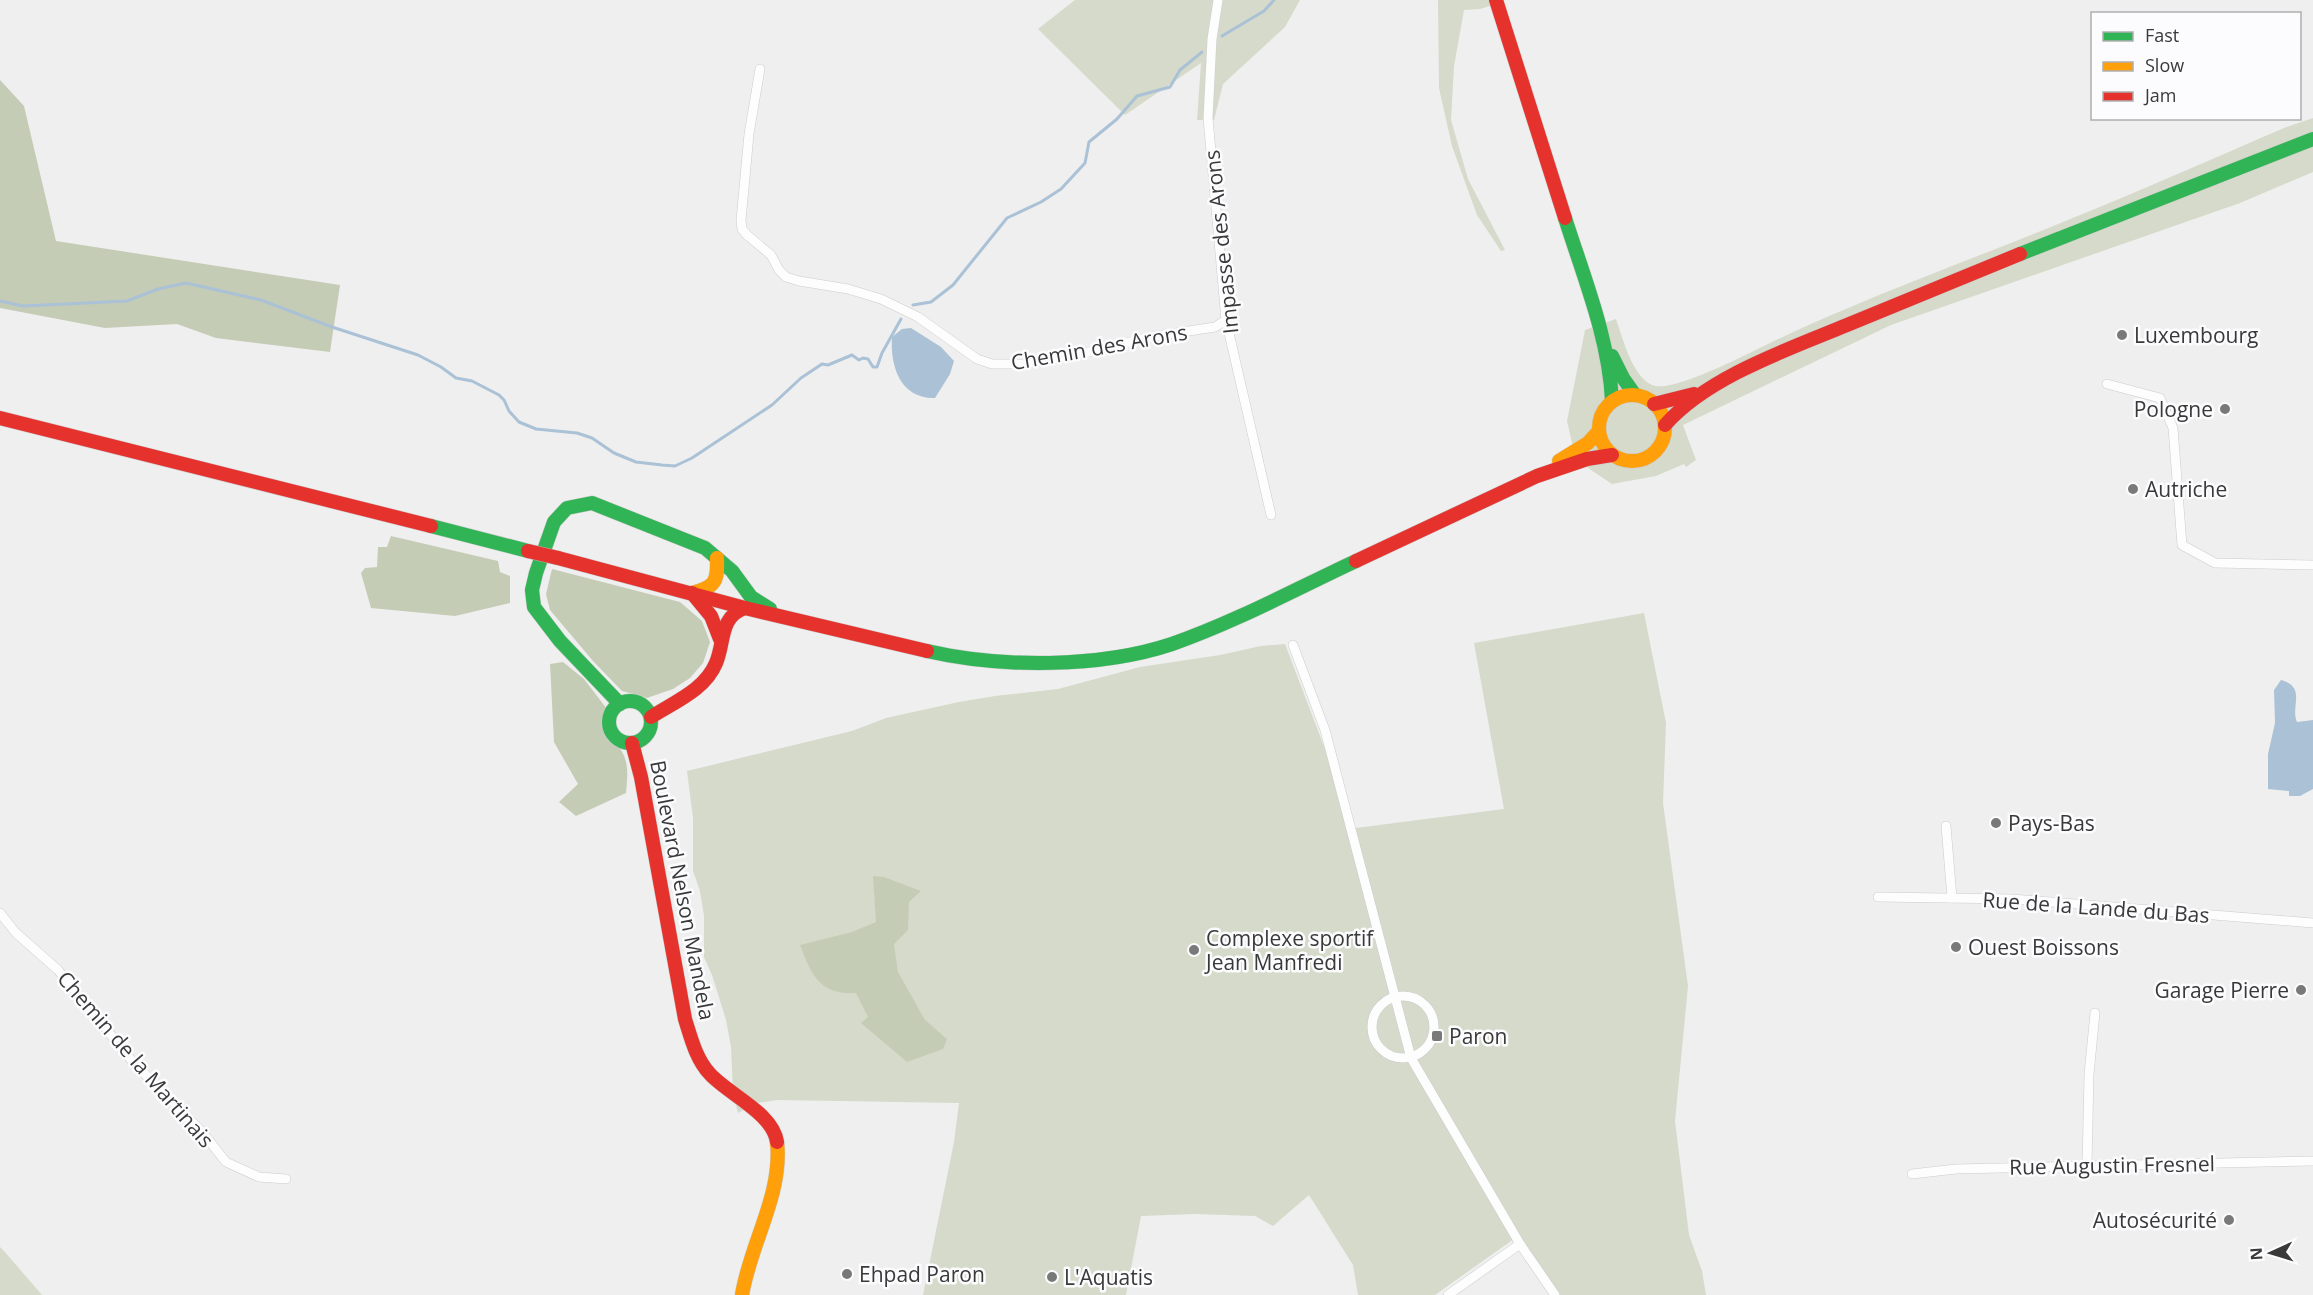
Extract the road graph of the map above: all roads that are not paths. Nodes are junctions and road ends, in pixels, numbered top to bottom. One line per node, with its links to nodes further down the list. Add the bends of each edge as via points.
1 (1218, 0): 5 (street, Impasse des Arons, via 1208,118)
2 (1496, 0): 6 (main road)
3 (759, 69): 5 (street, Chemin des Arons, via 749,134 742,229 771,255 786,277 881,299 918,317 977,359 998,365 1076,355 1215,327)
4 (2313, 139): 8 (main road, via 2058,238 1792,348)
5 (1226, 320): 17 (street, Impasse des Arons)
6 (1604, 340): 9 (main road); 10 (main road)
7 (2107, 384): 19 (street, via 2160,398 2173,428 2182,545 2215,563)
8 (1703, 392): 11 (main road); 13 (main road)
9 (1635, 395): 10 (main road); 11 (main road)
10 (1612, 401): 14 (main road, via 1601,415)
11 (1654, 404): 13 (main road)
12 (0, 418): 20 (main road, bridge)
13 (1665, 425): 15 (main road, via 1658,449 1645,459 1628,461)
14 (1598, 432): 15 (main road); 16 (main road, via 1588,443)
15 (1612, 455): 16 (main road)
16 (1536, 476): 22 (main road, via 1226,622 1171,644 1123,655 1036,663 987,661 936,653)
17 (1271, 515)
18 (717, 558): 20 (main road, via 715,584); 22 (main road, via 751,597); 25 (main road, via 705,548 592,503 572,504 555,516 533,585 534,607 546,626)
19 (2313, 565)
20 (692, 593): 21 (main road); 23 (main road, via 711,616)
21 (746, 608): 22 (main road); 23 (main road, via 729,616)
22 (778, 614)
23 (720, 639): 26 (main road, via 715,664 705,681)
24 (1293, 645): 33 (street, via 1325,730)
25 (620, 704): 26 (main road, via 638,702); 27 (main road, via 611,714 610,728 619,739)
26 (651, 717): 27 (main road, via 645,737)
27 (632, 743): 41 (main road, Boulevard Nelson Mandela, via 685,1019 696,1052 710,1073 776,1133 778,1150 773,1178)
28 (1947, 826): 30 (street)
29 (1878, 897): 30 (street, Rue de la Lande du Bas)
30 (1952, 898): 32 (street, Rue de la Lande du Bas, via 2012,899)
31 (0, 913): 39 (street, Chemin de la Martinais, via 16,933 58,970 132,1061 226,1162 259,1177)
32 (2313, 923)
33 (1395, 997): 35 (street); 35 (street, via 1423,1003 1433,1019 1432,1039 1427,1048); 35 (street, via 1377,1009 1371,1030 1380,1050 1400,1059)
34 (2095, 1013): 37 (street, via 2088,1074)
35 (1411, 1058): 40 (street)
36 (2313, 1161): 37 (street, Rue Augustin Fresnel)
37 (2087, 1166): 38 (street, Rue Augustin Fresnel, via 1956,1168)
38 (1912, 1174)
39 (286, 1179)
40 (1520, 1244): 42 (street); 43 (street)
41 (742, 1295)
42 (1448, 1295)
43 (1555, 1295)

